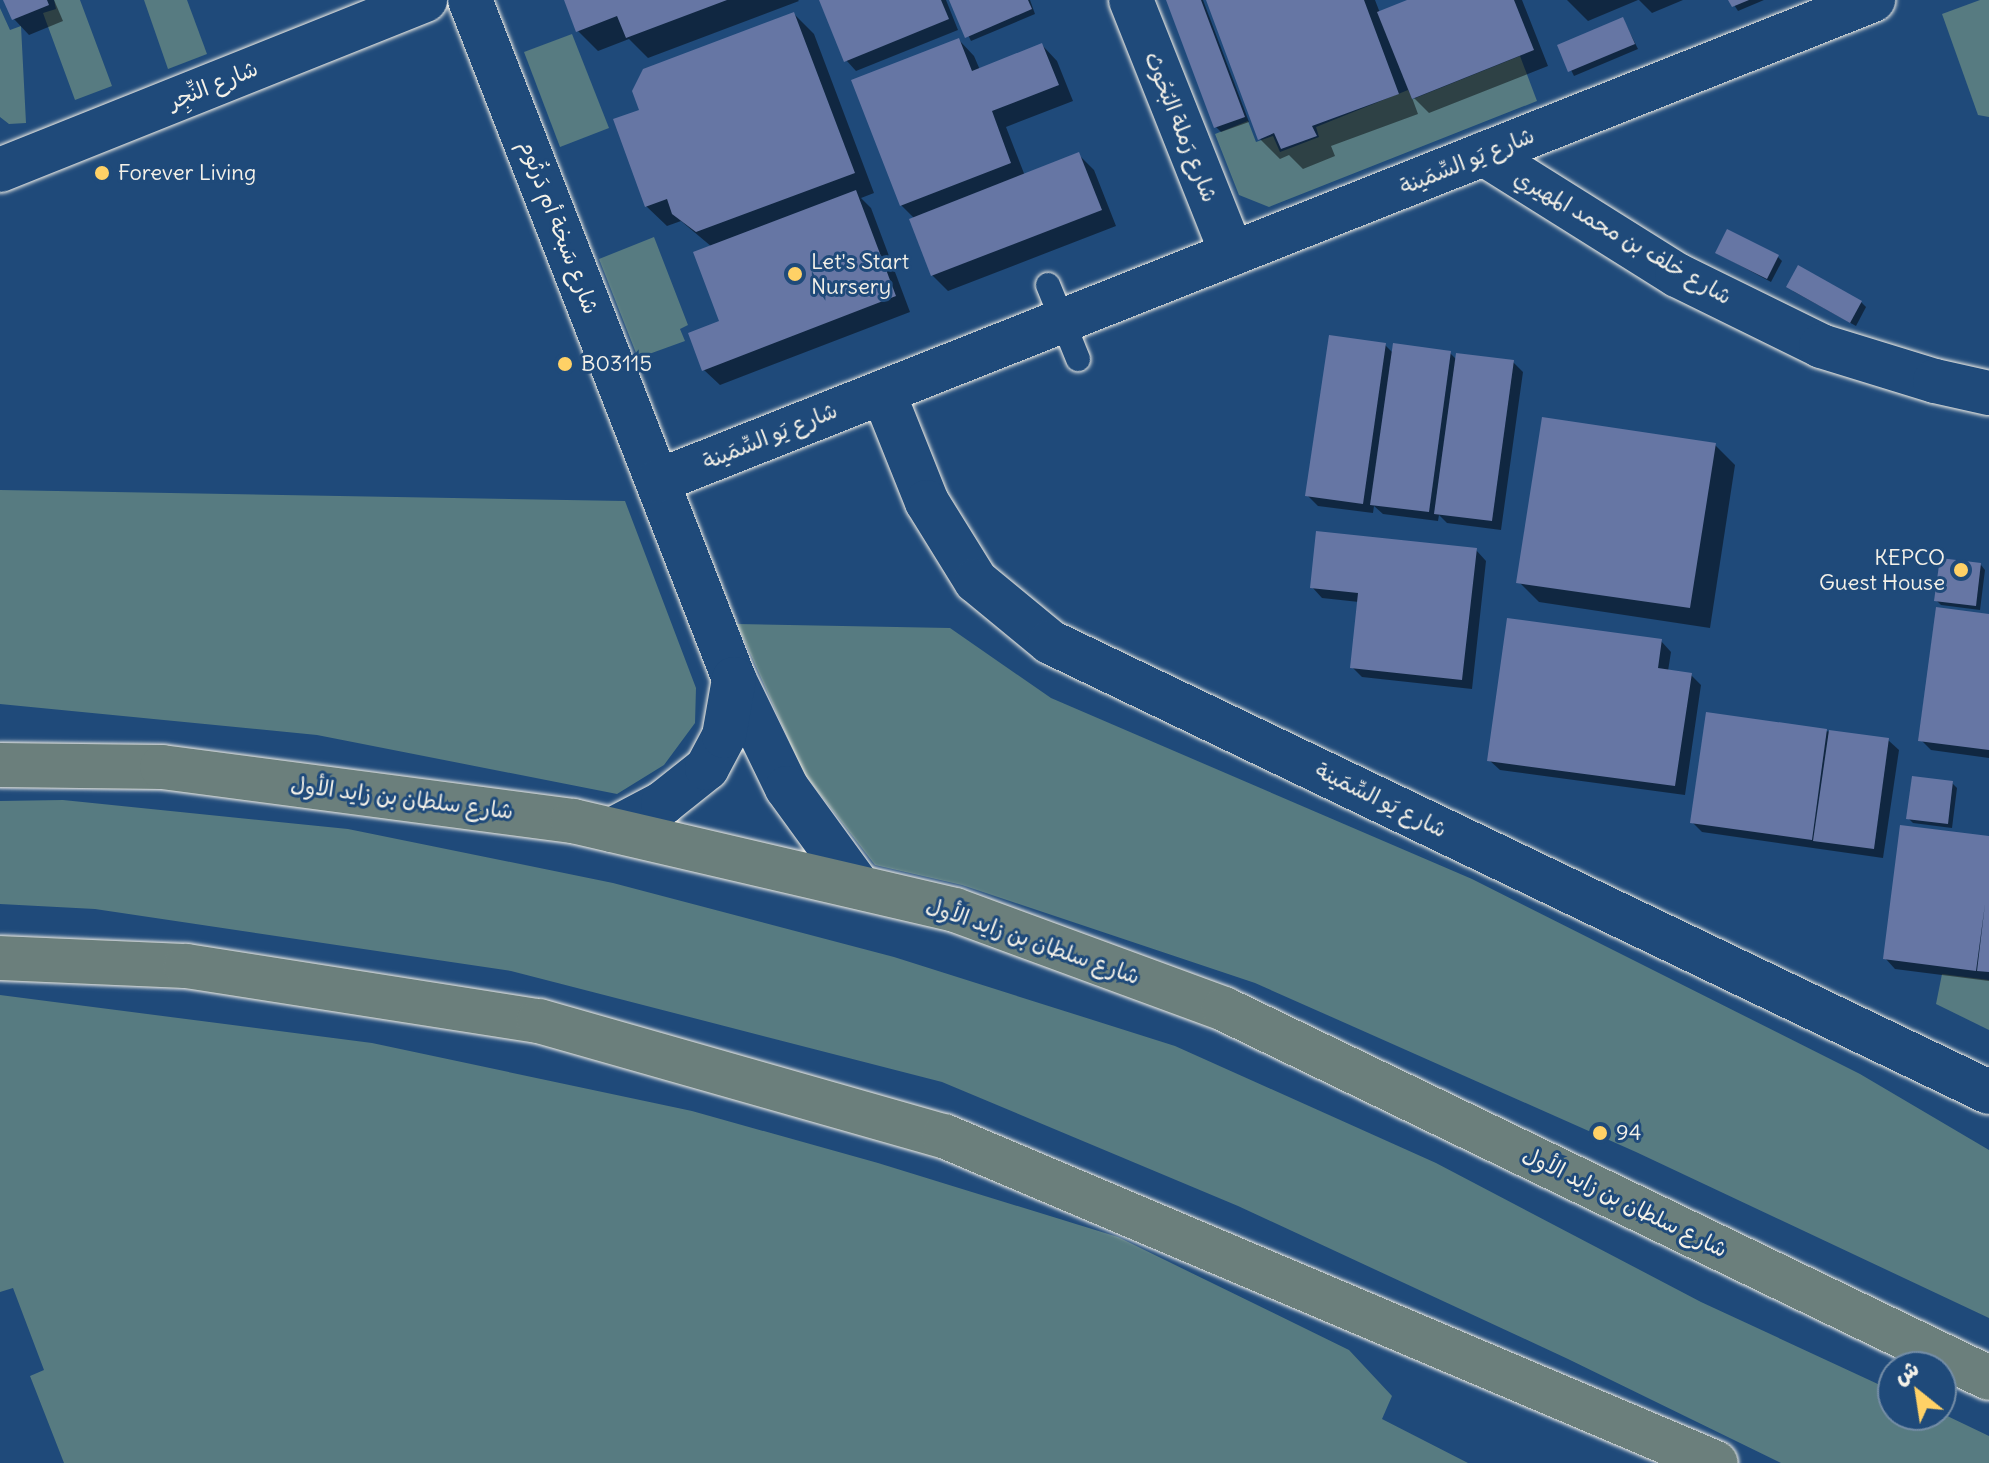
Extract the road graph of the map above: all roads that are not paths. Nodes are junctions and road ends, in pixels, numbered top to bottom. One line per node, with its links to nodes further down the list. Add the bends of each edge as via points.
1 (425, 0): 6 (street, شارع النِّجِر)
2 (470, 0): 10 (street, شارع سَبخة أم دَرثُوم)
3 (1131, 0): 7 (street, شارع رَملة البُحُوث)
4 (1873, 0): 5 (street, شارع يَو السِّمَينة)
5 (1484, 154): 7 (street, شارع يَو السِّمَينة); 9 (street, شارع خلف بن محمد المهيري, via 1677,275 1821,346)
6 (0, 170)
7 (1232, 254): 8 (street, شارع يَو السِّمَينة)
8 (883, 392): 10 (street, شارع يَو السِّمَينة); 16 (street, شارع يَو السِّمَينة, via 927,502 976,581 1050,642)
9 (1989, 393)
10 (658, 481): 11 (street, شارع سَبخة أم دَرثُوم)
11 (734, 679): 13 (street, via 724,736 707,768 663,803); 14 (street, شارع سَبخة أم دَرثُوم, via 787,788)
12 (0, 765): 13 (main road, شارع سلطان بن زايد الأول, via 162,767)
13 (612, 830): 14 (main road, شارع سلطان بن زايد الأول)
14 (859, 887): 17 (main road, شارع سلطان بن زايد الأول, via 955,910 1224,1009)
15 (0, 958): 18 (main road, via 186,966 539,1021 929,1132)
16 (1989, 1092)
17 (1989, 1378)
18 (1677, 1453): 19 (main road)
19 (1716, 1463)

